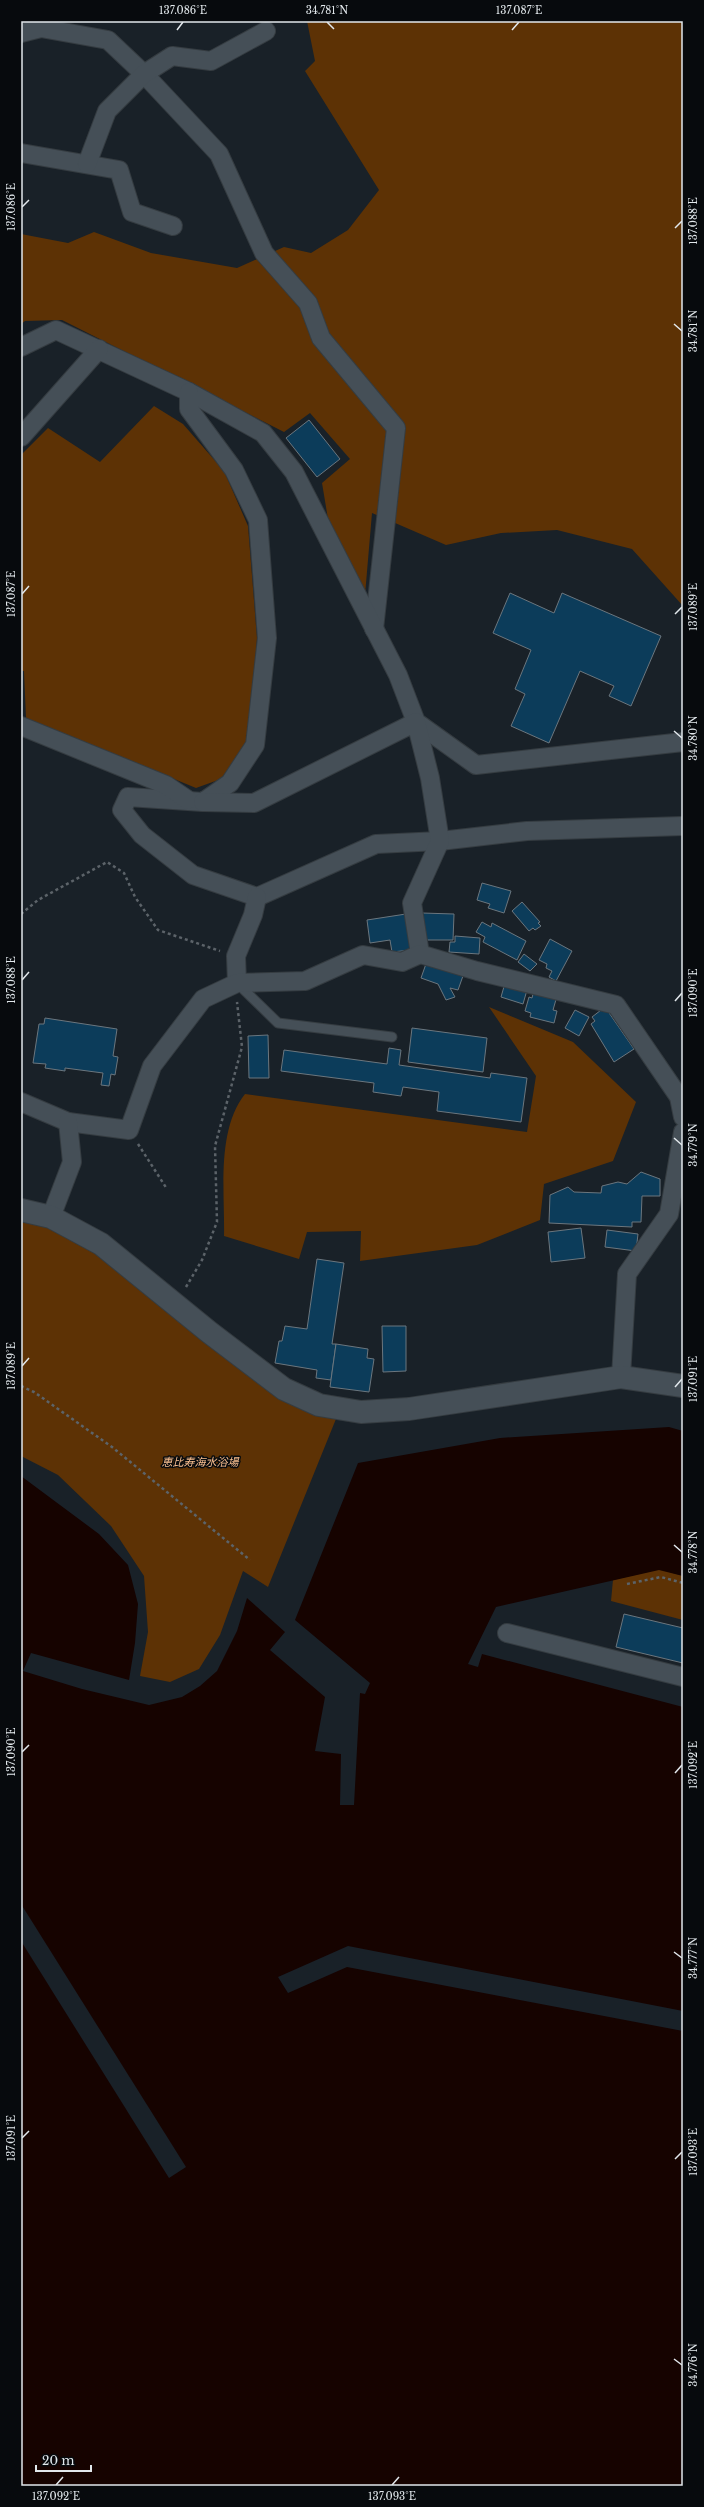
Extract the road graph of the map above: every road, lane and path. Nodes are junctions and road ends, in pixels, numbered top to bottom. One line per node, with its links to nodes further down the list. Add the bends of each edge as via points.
1 (266, 31): 3 (street, via 211,61 172,56)
2 (21, 33): 3 (street, via 41,28 108,40)
3 (144, 74): 5 (street, via 108,111); 11 (street, via 219,154 264,253 308,303 321,338 396,428)
4 (21, 153): 5 (street)
5 (86, 164): 6 (street, via 119,170 132,212)
6 (172, 226)
7 (21, 347): 8 (street, via 56,330)
8 (99, 349): 9 (street); 10 (street)
9 (189, 392): 11 (street, via 263,433 294,472); 15 (street, via 189,409 234,470 258,520 267,638 255,745 230,783)
10 (21, 437)
11 (374, 629): 12 (street, via 398,675)
12 (416, 722): 14 (street, via 476,765); 15 (street, via 254,803); 17 (street, via 430,778)
13 (21, 726): 15 (street, via 166,785)
14 (683, 742)
15 (196, 802): 18 (street, via 128,797 122,810 142,835 193,875)
16 (683, 826): 17 (street, via 527,831)
17 (440, 841): 18 (street, via 376,844); 20 (street, via 412,903)
18 (257, 897): 21 (street, via 253,915)
19 (21, 914): 21 (path, via 38,900 107,862 124,873 135,897 158,930 198,946)
20 (420, 954): 22 (street, via 402,962 363,955 305,981); 25 (street, via 477,972 616,1005 679,1096)
21 (236, 956): 22 (street)
22 (232, 985): 23 (lane, via 278,1023); 27 (street, via 203,999 152,1066); 32 (path, via 242,1046 215,1146 217,1222 202,1260)
23 (392, 1038)
24 (21, 1102): 26 (street)
25 (683, 1117)
26 (68, 1122): 27 (street); 31 (street, via 72,1162)
27 (128, 1130): 29 (path)
28 (683, 1132): 33 (street, via 669,1214 627,1274)
29 (167, 1189)
30 (21, 1210): 31 (street)
31 (52, 1217): 32 (street, via 101,1244)
32 (175, 1305): 33 (street, via 284,1389 319,1405 361,1412 408,1409)
33 (621, 1377): 35 (street)
34 (21, 1386): 36 (path, via 34,1392 112,1447)
35 (683, 1386)
36 (250, 1560)
37 (683, 1583): 38 (path, via 660,1577)
38 (626, 1584)
39 (507, 1633): 40 (street)
40 (683, 1677)

